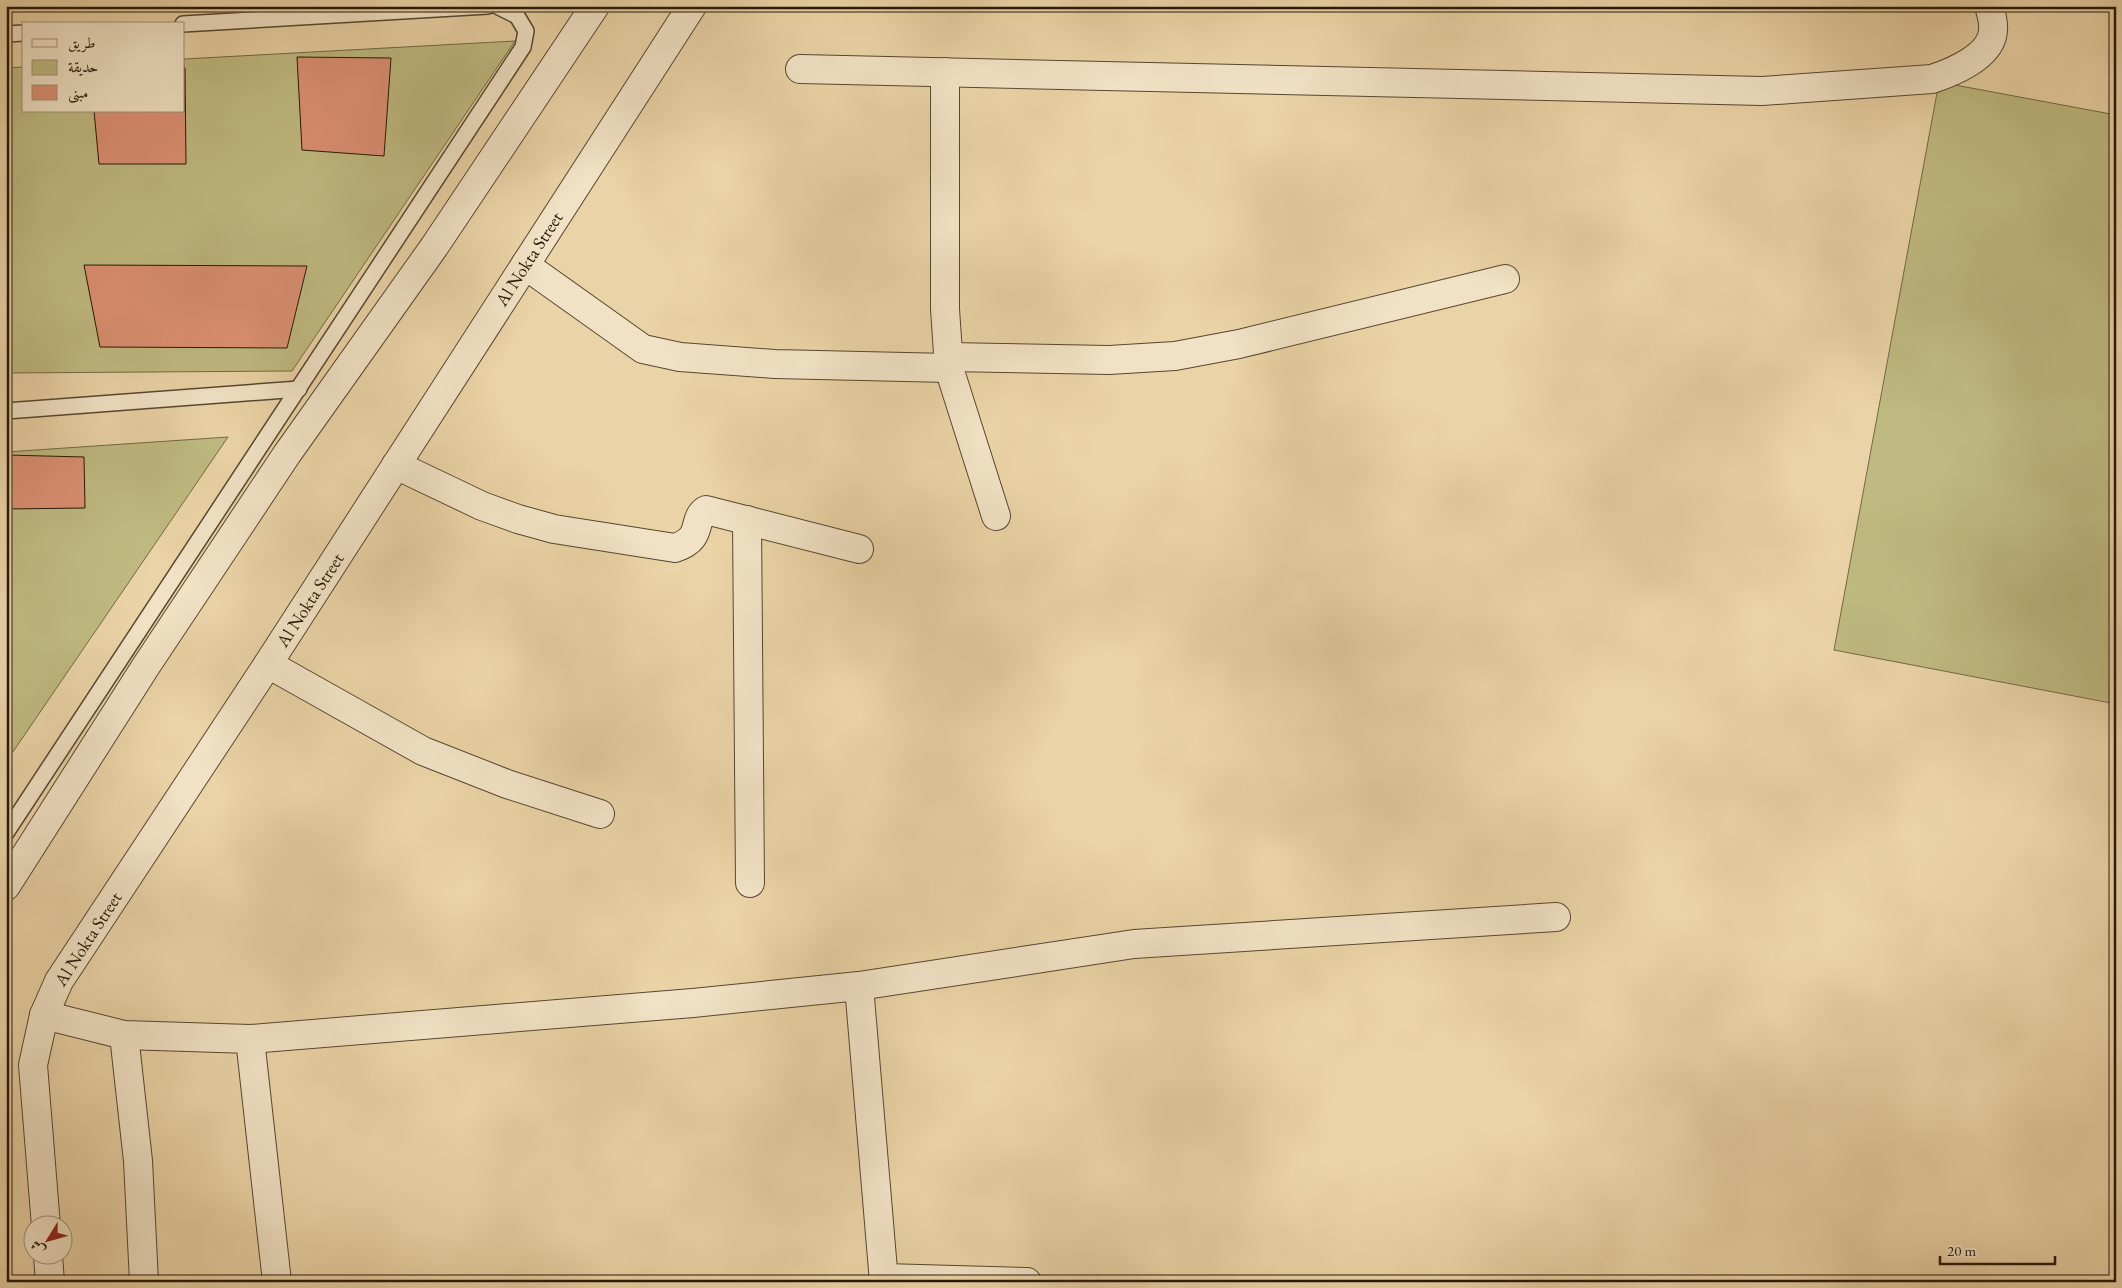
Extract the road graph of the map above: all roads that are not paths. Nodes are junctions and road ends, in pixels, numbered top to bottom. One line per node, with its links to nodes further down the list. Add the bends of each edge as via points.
1 (488, 6): 6 (lane)
2 (497, 6): 14 (lane, via 517,16 526,31 523,47)
3 (595, 6): 24 (street, via 434,247 287,454 146,666)
4 (692, 6): 11 (street, Al Nokta Street)
5 (1990, 6): 10 (street, via 1994,30 1990,42 1976,58 1958,70 1932,79 1762,91)
6 (185, 24)
7 (22, 33): 8 (lane)
8 (6, 34)
9 (800, 69): 10 (street)
10 (945, 72): 13 (street, via 944,308)
11 (525, 265): 13 (street, via 642,349 680,357 775,364); 16 (street, Al Nokta Street)
12 (1505, 279): 13 (street, via 1239,344 1175,356)
13 (948, 362): 17 (street)
14 (299, 389): 15 (lane); 22 (lane)
15 (6, 411)
16 (396, 465): 18 (street, via 482,506 518,519 554,529 675,548 687,544 692,538 706,510); 20 (street, Al Nokta Street)
17 (996, 516)
18 (747, 520): 19 (street); 23 (street)
19 (859, 549)
20 (268, 664): 21 (street, via 423,751 507,784); 27 (street, Al Nokta Street, via 59,981)
21 (600, 814)
22 (6, 832)
23 (750, 883)
24 (6, 886)
25 (1556, 917): 26 (street, via 1134,944)
26 (858, 986): 29 (street, via 693,1003); 32 (street)
27 (44, 1016): 28 (street); 30 (street, Al Nokta Street, via 33,1065)
28 (124, 1035): 29 (street); 34 (street, via 138,1161)
29 (250, 1039): 35 (street)
30 (45, 1216)
31 (49, 1266): 33 (street)
32 (884, 1280): 36 (street)
33 (50, 1282)
34 (144, 1282)
35 (278, 1282)
36 (1027, 1282)

